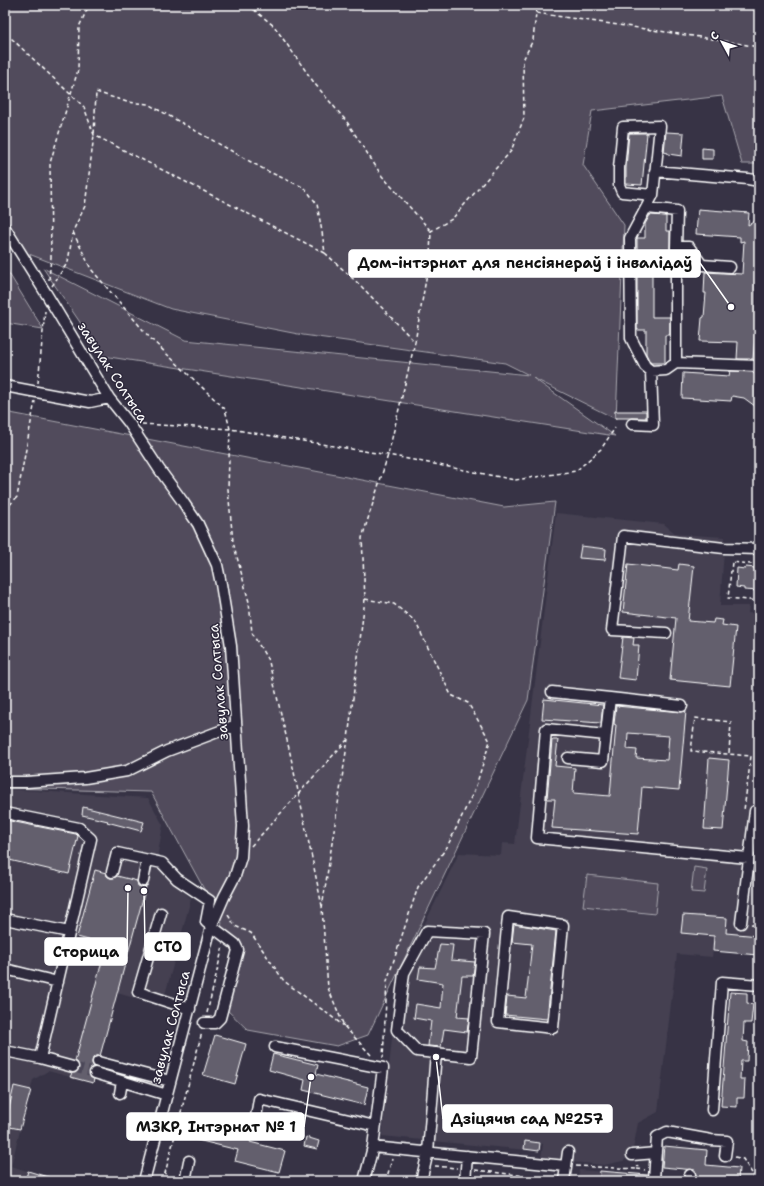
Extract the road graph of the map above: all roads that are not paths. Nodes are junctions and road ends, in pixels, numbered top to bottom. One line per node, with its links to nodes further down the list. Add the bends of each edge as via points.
1 (655, 171): 2 (street); 3 (street); 3 (street, via 660,126 623,127 619,168 619,185 622,192)
2 (759, 181)
3 (653, 195): 4 (street)
4 (647, 208): 6 (street, via 676,211); 10 (street, via 630,238 631,338 645,366)
5 (5, 228): 12 (street, завулак Солтыса)
6 (676, 247): 7 (street, via 690,247 702,265); 8 (street)
7 (730, 267)
8 (676, 363): 9 (street); 10 (street, via 666,370)
9 (759, 366)
10 (651, 371): 13 (street, via 654,425)
11 (5, 386): 12 (street, via 90,402)
12 (109, 398): 19 (street, завулак Солтыса, via 198,524 217,565 231,646)
13 (632, 424)
14 (759, 549): 15 (street, via 724,548 623,536 612,630)
15 (666, 633)
16 (552, 692): 17 (street)
17 (610, 698): 18 (street); 20 (street)
18 (682, 706)
19 (236, 725): 22 (street, via 167,751 127,771 85,778); 32 (street, завулак Солтыса, via 244,826 241,857)
20 (606, 735): 21 (street, via 603,761); 25 (street, via 546,729 536,838)
21 (568, 758)
22 (5, 782)
23 (759, 811): 25 (street, via 755,811)
24 (5, 813): 33 (street, via 80,828 91,839)
25 (748, 858): 31 (street)
26 (147, 860): 27 (street, via 117,853); 28 (street); 32 (street, via 162,863 177,879 210,901 206,922)
27 (112, 872)
28 (143, 881)
29 (161, 913): 37 (street, via 138,992)
30 (5, 919): 33 (street)
31 (741, 923)
32 (211, 927): 37 (street, завулак Солтыса); 38 (street, via 226,936 238,950 220,1018 215,1023)
33 (69, 932): 35 (street)
34 (5, 969): 35 (street)
35 (58, 982): 43 (street)
36 (759, 985): 51 (street, via 722,982)
37 (190, 1009): 47 (street, завулак Солтыса)
38 (204, 1023)
39 (553, 1028): 39 (street, via 498,1022 508,917 563,925)
40 (275, 1046): 52 (street, via 383,1068)
41 (5, 1051): 43 (street)
42 (436, 1054): 42 (street, via 417,1051 397,1030 404,973 427,931 484,934 471,1056); 55 (street)
43 (40, 1058): 45 (street)
44 (98, 1062): 47 (street)
45 (73, 1067)
46 (95, 1073): 48 (street)
47 (170, 1081): 50 (street, завулак Солтыса)
48 (122, 1082): 49 (street); 50 (street)
49 (120, 1093)
50 (167, 1095): 63 (street, завулак Солтыса)
51 (712, 1110)
52 (376, 1126): 53 (street, via 259,1099 255,1123); 54 (street)
53 (296, 1132)
54 (373, 1147): 55 (street); 65 (street)
55 (428, 1152): 59 (street); 66 (street)
56 (568, 1152): 62 (street)
57 (656, 1153): 58 (street); 60 (street, via 657,1137 667,1132 727,1141); 69 (street)
58 (636, 1155)
59 (467, 1156): 62 (street); 67 (street)
60 (725, 1156)
61 (189, 1161): 64 (street)
62 (566, 1166): 68 (street)
63 (144, 1181)
64 (185, 1181)
65 (364, 1181)
66 (421, 1181)
67 (465, 1181)
68 (564, 1181)
69 (655, 1181)

